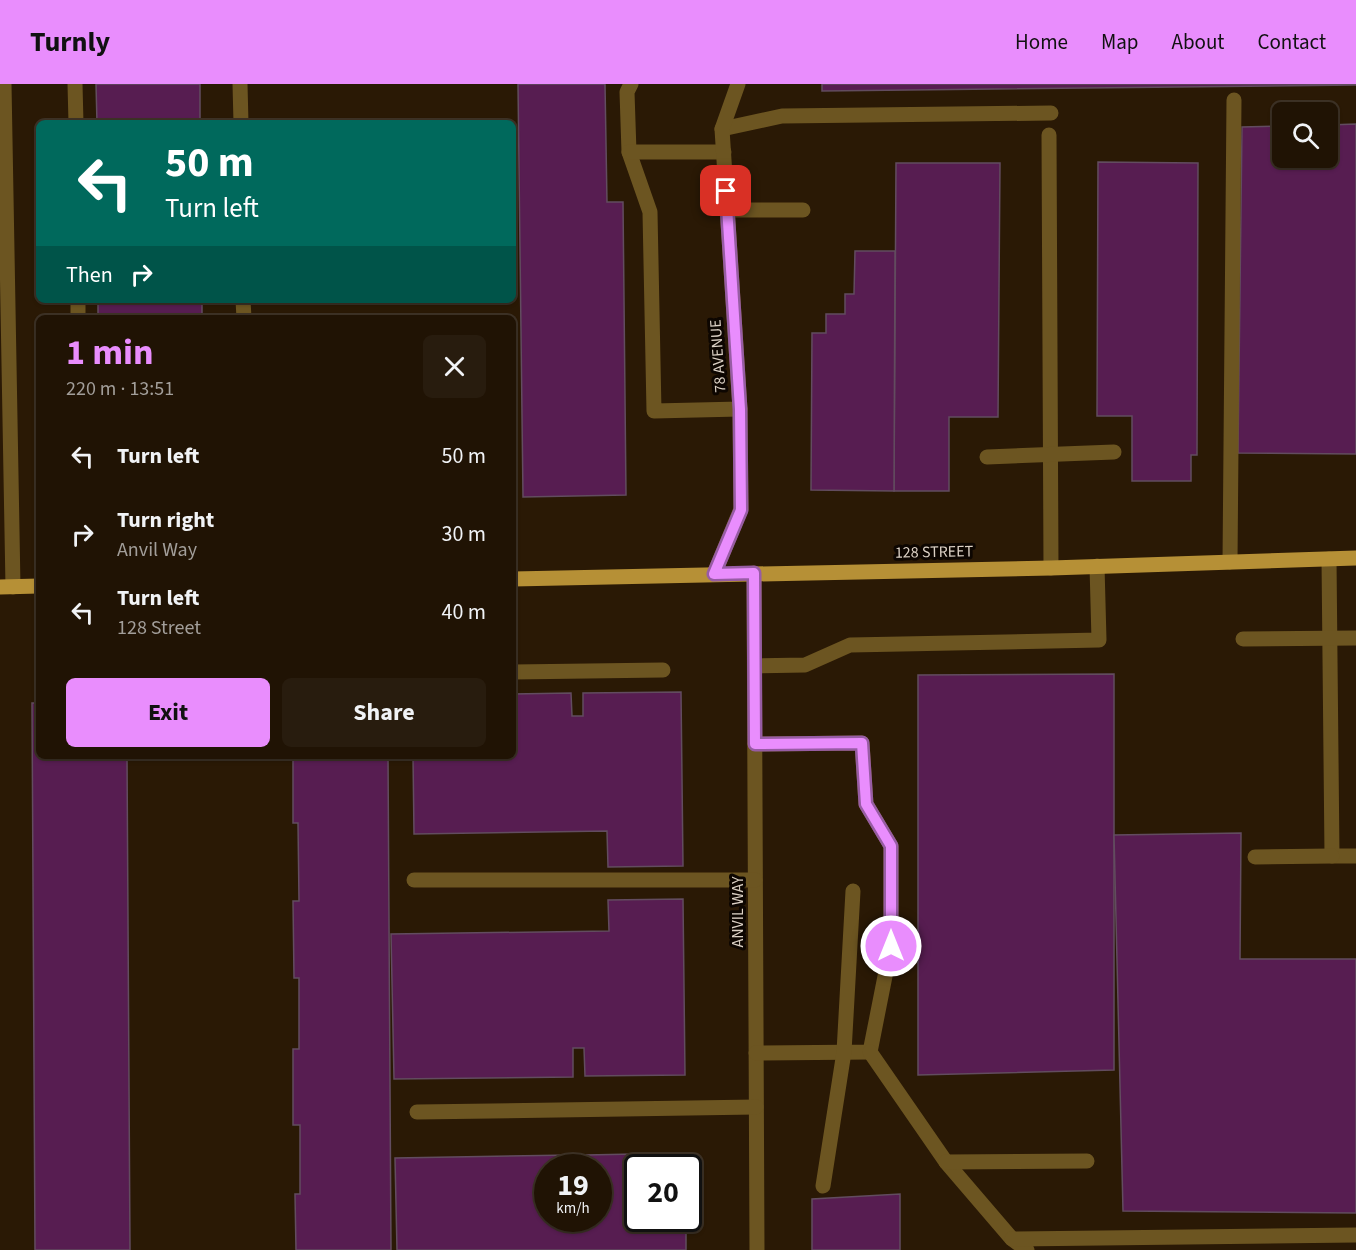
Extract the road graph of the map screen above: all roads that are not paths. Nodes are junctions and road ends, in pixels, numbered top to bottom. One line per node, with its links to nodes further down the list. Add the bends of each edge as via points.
1 (4, 84): 29 (street)
2 (75, 84): 8 (street)
3 (240, 84): 9 (street)
4 (632, 84): 12 (street, via 627,92)
5 (738, 84): 10 (street)
6 (1234, 100): 22 (street)
7 (1051, 113): 10 (street, via 782,116)
8 (76, 120)
9 (241, 120)
10 (723, 129): 13 (street, 78 AVENUE)
11 (1049, 135): 18 (street)
12 (629, 152): 13 (street); 16 (street, via 650,212 654,411)
13 (724, 152): 14 (street, 78 AVENUE)
14 (727, 210): 15 (street); 16 (street, 78 AVENUE)
15 (803, 210)
16 (740, 409): 26 (street, 78 AVENUE, via 741,510)
17 (1114, 452): 18 (street)
18 (1050, 454): 19 (street); 24 (street)
19 (987, 457)
20 (1356, 558): 21 (main road, 128 STREET)
21 (1329, 559): 22 (main road, 128 STREET); 30 (street)
22 (1230, 562): 23 (main road, 128 STREET)
23 (1097, 566): 24 (main road, 128 STREET); 33 (street, via 1099,640 850,645 805,665)
24 (1051, 568): 25 (main road, 128 STREET)
25 (754, 573): 26 (main road, 128 STREET); 33 (street, ANVIL WAY)
26 (714, 574): 27 (main road, 128 STREET)
27 (516, 579)
28 (36, 586): 29 (main road)
29 (7, 587)
30 (1330, 638): 31 (street); 32 (street); 37 (street)
31 (1356, 638)
32 (1243, 639)
33 (754, 666): 36 (street, ANVIL WAY)
34 (663, 670): 35 (street)
35 (516, 672)
36 (755, 744): 41 (street, ANVIL WAY); 44 (street, via 862,743 866,804 891,846 891,946)
37 (1332, 856): 38 (street); 39 (street)
38 (1356, 856)
39 (1255, 857)
40 (414, 880): 41 (street)
41 (755, 880): 45 (street, ANVIL WAY)
42 (853, 891): 43 (street)
43 (844, 1052): 44 (street); 45 (street); 50 (street)
44 (870, 1052): 49 (street)
45 (756, 1053): 46 (street, ANVIL WAY)
46 (756, 1107): 47 (street); 54 (street, ANVIL WAY)
47 (417, 1112)
48 (1087, 1161): 49 (street)
49 (946, 1162): 52 (street)
50 (823, 1186)
51 (1356, 1235): 53 (street)
52 (1012, 1239): 53 (street); 55 (street)
53 (1319, 1243)
54 (757, 1250)
55 (1027, 1250)

